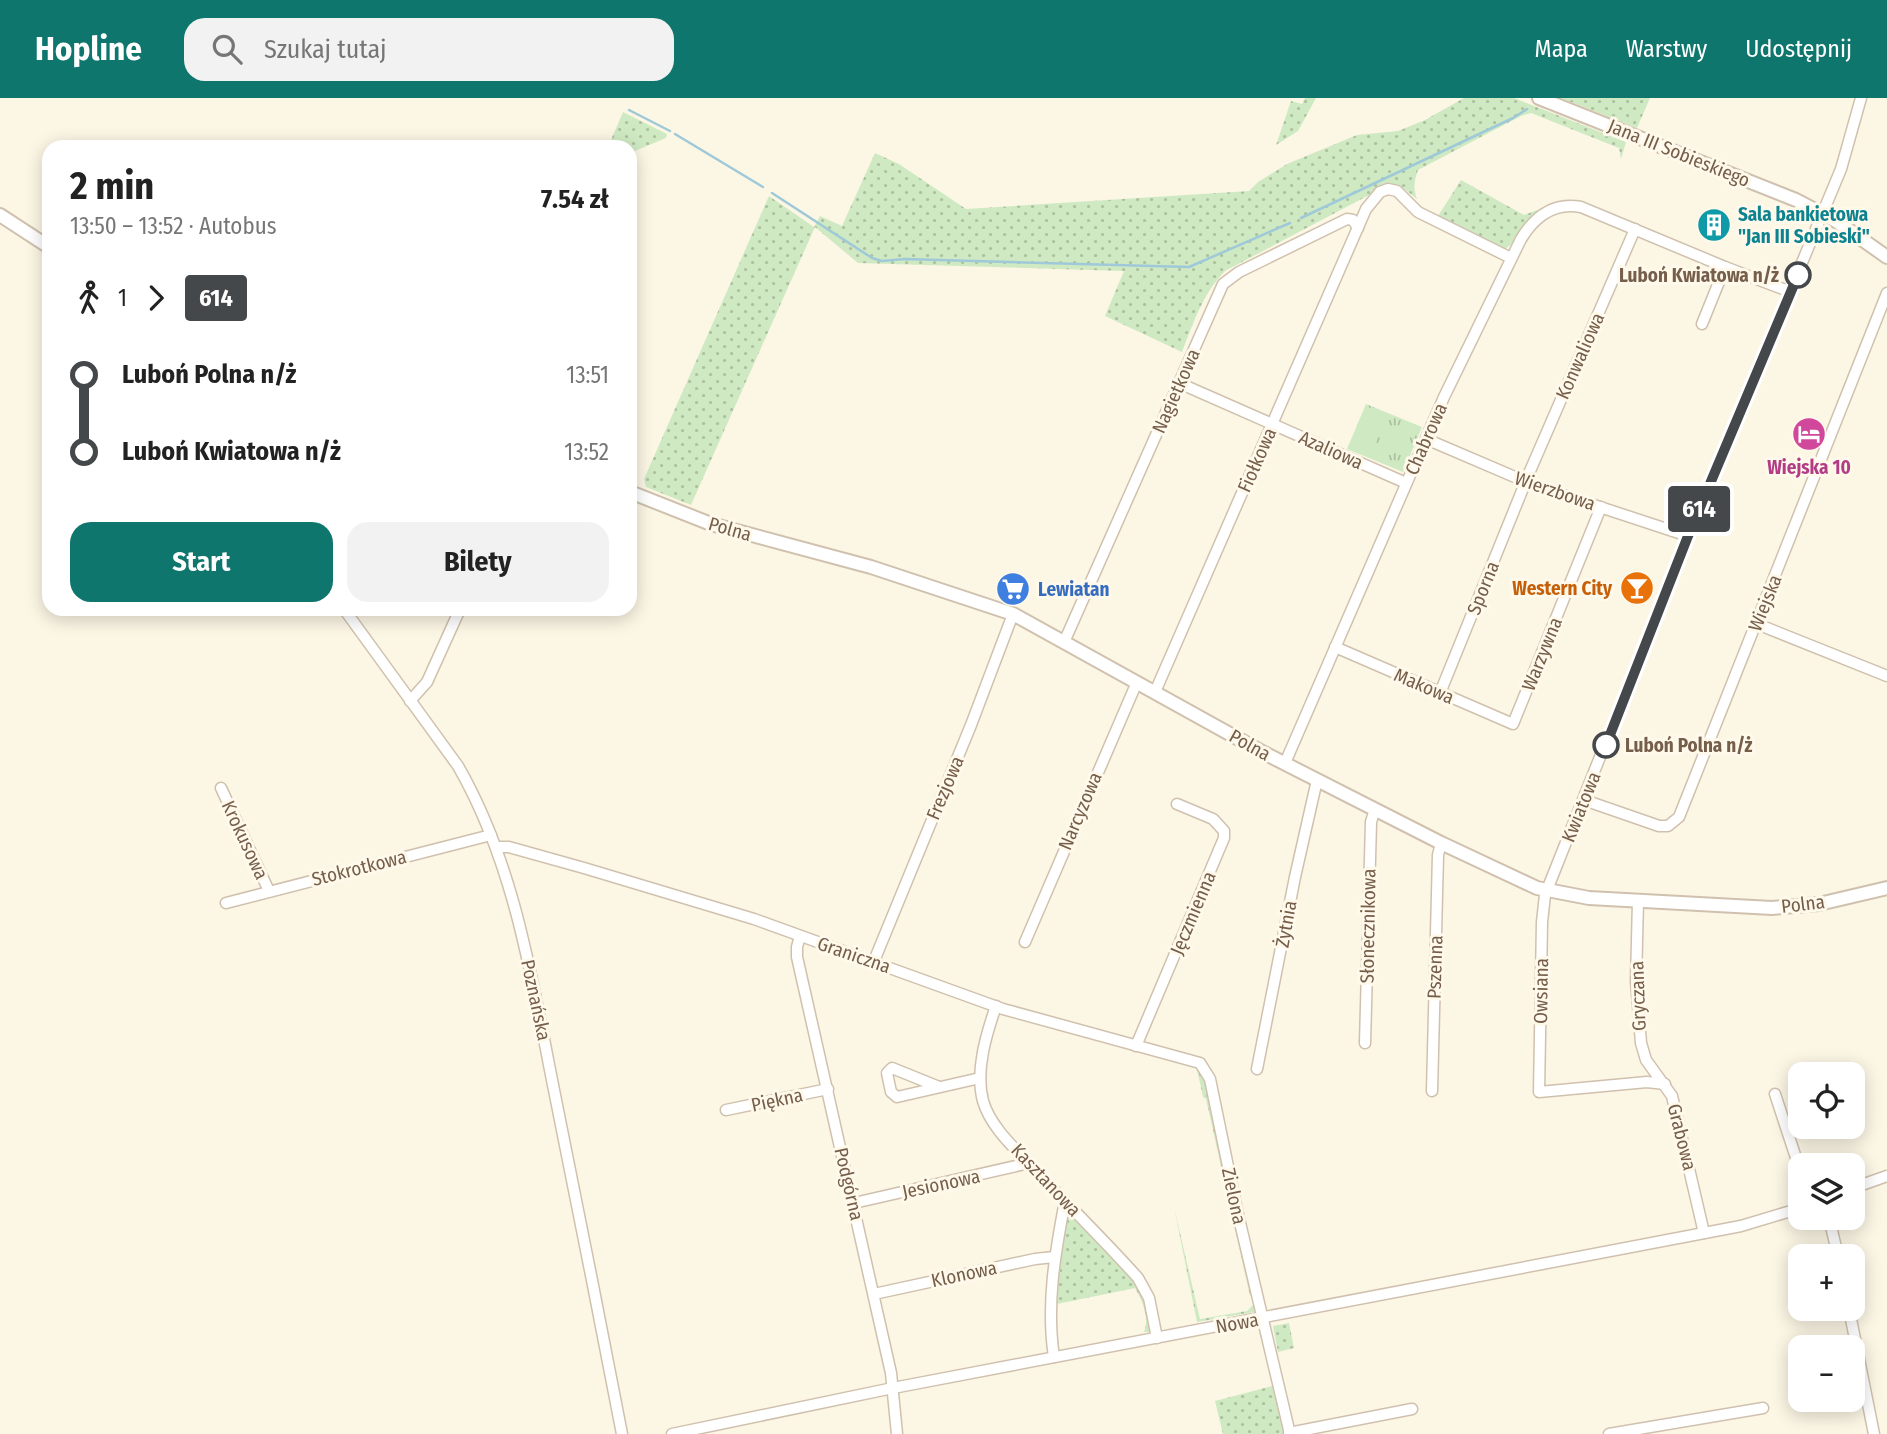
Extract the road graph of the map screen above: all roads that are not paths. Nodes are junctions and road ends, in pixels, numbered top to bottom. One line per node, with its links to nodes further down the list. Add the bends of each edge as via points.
1 (1539, 98): 3 (street, Jana III Sobieskiego)
2 (1861, 98): 3 (street, Kwiatowa)
3 (1823, 213): 8 (street, Jana III Sobieskiego); 11 (street, Kwiatowa)
4 (0, 215): 7 (street)
5 (1358, 228): 9 (street, Fiołkowa, via 1373,199 1388,189 1397,191 1424,216); 14 (street, Nagietkowa, via 1347,219 1229,278 1216,297); 15 (street, Fiołkowa)
6 (1635, 229): 9 (street, Chabrowa, via 1581,208 1558,207 1535,219); 10 (street, Chabrowa); 17 (street, Konwaliowa)
7 (42, 242)
8 (1887, 257)
9 (1511, 258): 16 (street, Chabrowa)
10 (1725, 267): 11 (street, Chabrowa); 13 (street)
11 (1791, 292): 21 (street, Kwiatowa)
12 (1887, 293): 25 (street, Wiejska)
13 (1702, 324)
14 (1179, 383): 15 (street, Azaliowa); 26 (street, Nagietkowa)
15 (1273, 424): 18 (street, Azaliowa); 30 (street, Fiołkowa)
16 (1426, 439): 17 (street, Wierzbowa); 18 (street, Chabrowa)
17 (1525, 482): 20 (street, Wierzbowa); 31 (street, Sporna)
18 (1406, 483): 27 (street, Chabrowa)
19 (637, 495): 22 (street, Polna, via 711,524 871,567)
20 (1601, 507): 21 (street, Wierzbowa); 33 (street, Warzywna)
21 (1688, 536): 37 (street, Kwiatowa)
22 (1013, 614): 26 (street, Polna); 50 (street, Frezjowa)
23 (349, 616): 32 (street, Poznańska)
24 (457, 616): 32 (street, via 427,682)
25 (1757, 624): 28 (street); 37 (street, Wiejska, via 1673,824 1656,826)
26 (1065, 640): 29 (street, Polna)
27 (1335, 647): 31 (street, Makowa); 34 (street, Chabrowa)
28 (1887, 676)
29 (1138, 682): 30 (street, Polna); 49 (street, Narcyzowa)
30 (1155, 692): 34 (street, Polna)
31 (1440, 693): 33 (street, Makowa)
32 (410, 701): 40 (street, Poznańska, via 458,766)
33 (1513, 724)
34 (1285, 764): 35 (street, Polna)
35 (1317, 780): 39 (street, Polna); 54 (street, Żytnia)
36 (221, 789): 44 (street, Krokusowa)
37 (1584, 800): 45 (street, Kwiatowa)
38 (1177, 804): 53 (street, Jęczmienna, via 1213,819 1224,831 1224,838)
39 (1374, 809): 41 (street, Polna); 52 (street, Słonecznikowa)
40 (491, 835): 42 (street, Poznańska); 44 (street, Stokrotkowa)
41 (1441, 843): 45 (street, Polna); 60 (street, Pszenna)
42 (496, 847): 48 (street, Graniczna, via 584,868); 83 (street, Poznańska, via 530,968)
43 (1887, 888): 46 (street, Polna, via 1782,908)
44 (269, 891): 47 (street, Stokrotkowa)
45 (1546, 891): 46 (street, Polna); 61 (street, Owsiana)
46 (1638, 901): 57 (street, Gryczana, via 1636,981 1641,1043 1646,1060)
47 (226, 902)
48 (800, 936): 50 (street, Graniczna); 59 (street, Podgórna, via 797,957)
49 (1025, 942)
50 (874, 961): 51 (street, Graniczna)
51 (996, 1006): 53 (street, Graniczna); 56 (street, Kasztanowa)
52 (1366, 1043)
53 (1136, 1046): 55 (street, Graniczna, via 1194,1060)
54 (1257, 1069)
55 (1207, 1072): 74 (street, Zielona)
56 (980, 1078): 58 (street); 65 (street, Kasztanowa, via 990,1116)
57 (1665, 1084): 61 (street, Grabowa); 71 (street, Grabowa, via 1672,1096)
58 (939, 1087): 58 (street, via 894,1096 887,1073 895,1069)
59 (828, 1089): 63 (street, Piękna); 69 (street, Podgórna)
60 (1432, 1091)
61 (1539, 1092)
62 (1775, 1094): 64 (street)
63 (726, 1110)
64 (1794, 1153)
65 (1029, 1163): 68 (street, Kasztanowa); 69 (street, Jesionowa)
66 (1887, 1176): 67 (street)
67 (1865, 1184)
68 (1065, 1200): 72 (street); 76 (street, Kasztanowa, via 1142,1284)
69 (853, 1203): 73 (street, Podgórna)
70 (1788, 1213): 71 (street, Nowa)
71 (1704, 1233): 74 (street, Nowa)
72 (1055, 1257): 73 (street, Klonowa); 77 (street, via 1049,1315)
73 (874, 1294): 78 (street, Podgórna)
74 (1262, 1318): 76 (street, Nowa); 82 (street, Zielona)
75 (1851, 1321): 87 (street)
76 (1157, 1338): 77 (street, Nowa)
77 (1054, 1357): 78 (street, Nowa)
78 (893, 1388): 84 (street, Nowa); 85 (street, Podgórna)
79 (1763, 1408): 81 (street)
80 (1412, 1409): 82 (street)
81 (1644, 1431): 86 (street)
82 (1289, 1433)
83 (622, 1434)
84 (672, 1434)
85 (897, 1434)
86 (1609, 1434)
87 (1874, 1434)

